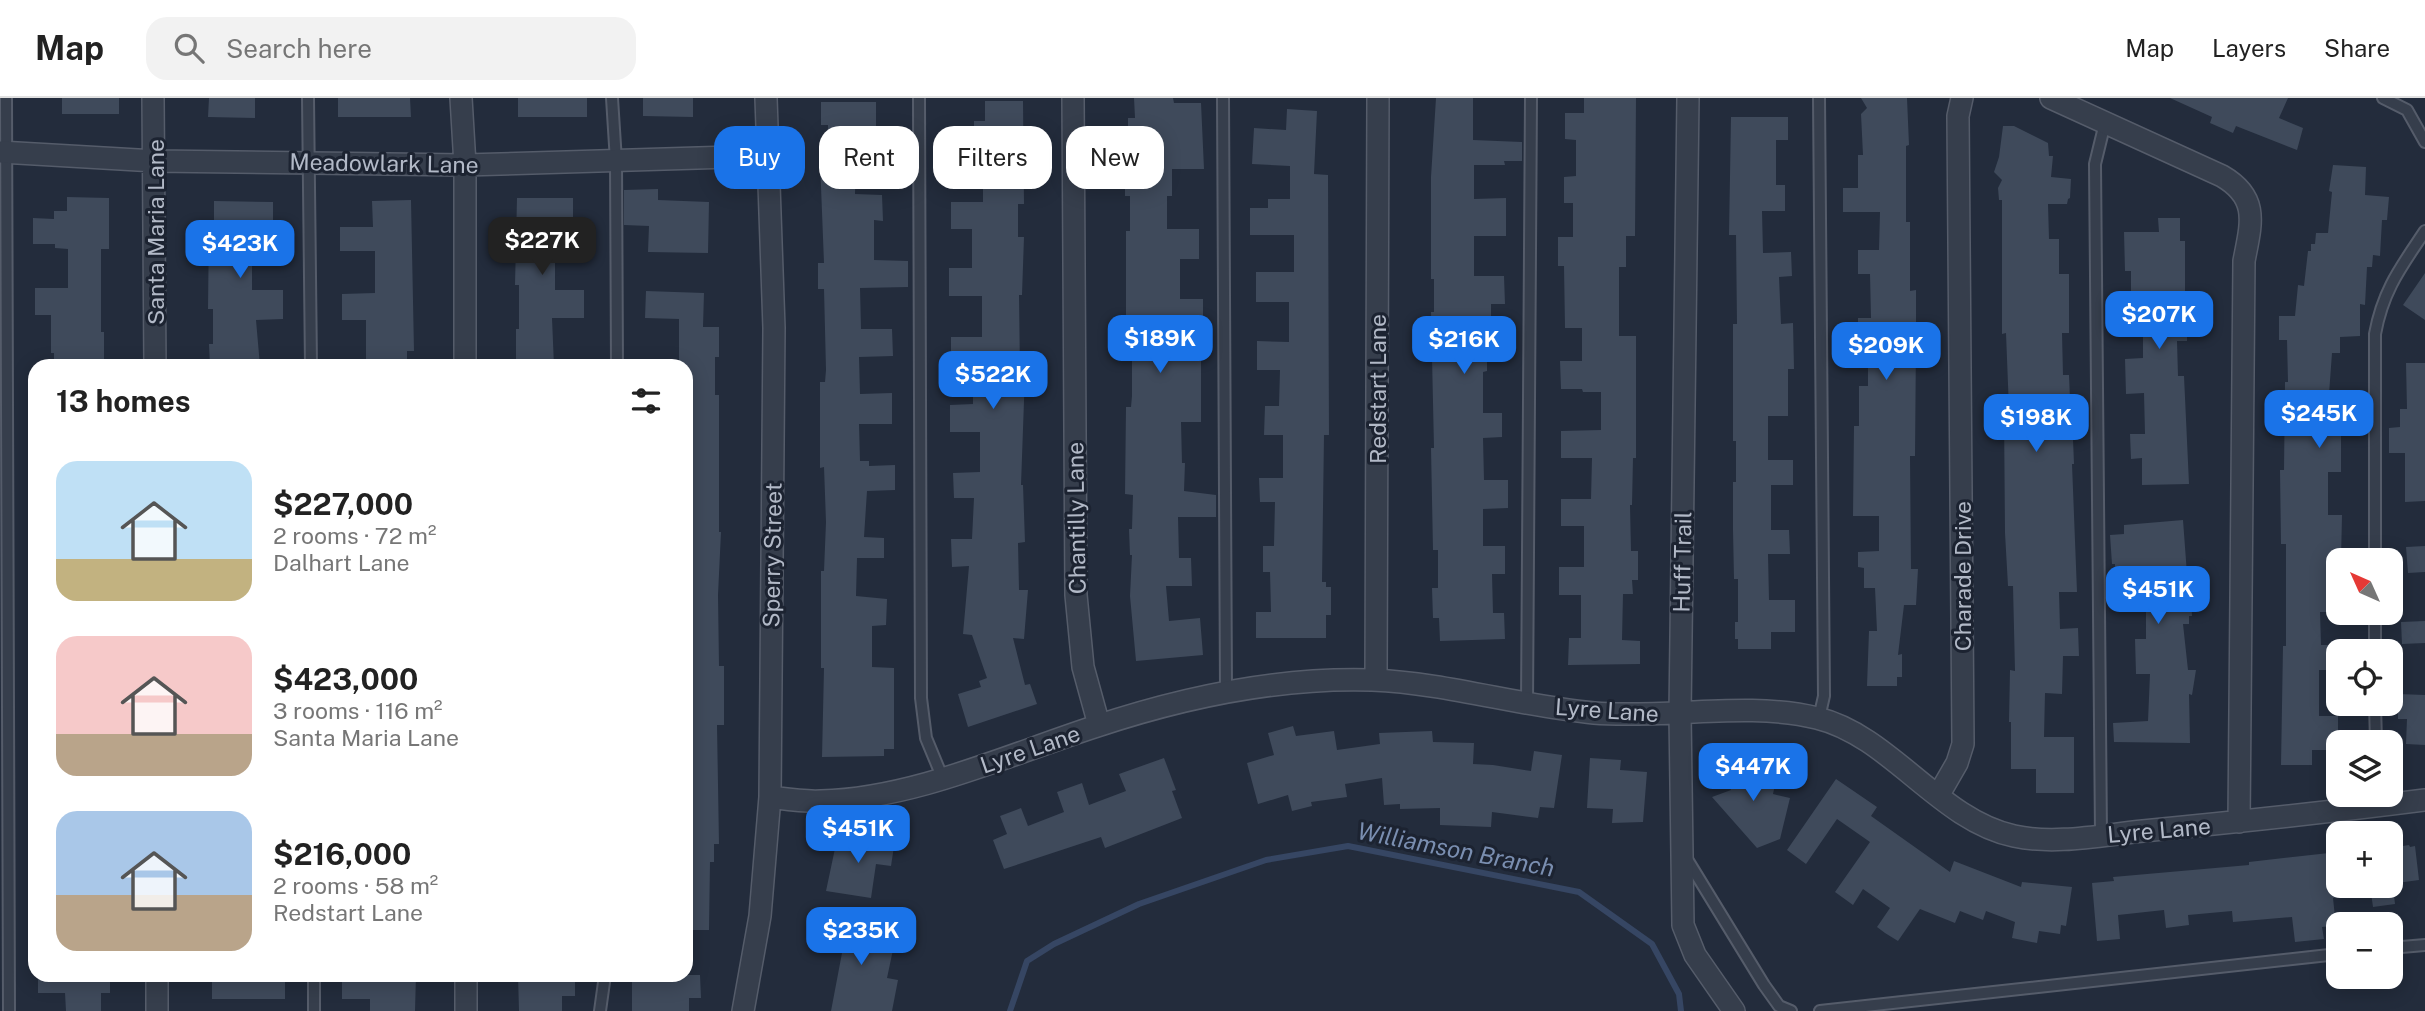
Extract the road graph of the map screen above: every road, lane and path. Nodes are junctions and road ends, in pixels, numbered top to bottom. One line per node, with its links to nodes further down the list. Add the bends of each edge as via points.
1 (6, 98): 20 (lane)
2 (153, 98): 22 (street, Santa Maria Lane)
3 (308, 98): 24 (lane)
4 (461, 98): 25 (street)
5 (612, 98): 23 (lane)
6 (766, 98): 18 (street, Sperry Street)
7 (919, 98): 39 (lane, via 921,698 926,738)
8 (1073, 98): 38 (street, Chantilly Lane, via 1076,594 1083,667)
9 (1223, 98): 34 (lane)
10 (1378, 98): 33 (street, Redstart Lane)
11 (1531, 98): 35 (lane)
12 (1688, 98): 36 (street, Huff Trail)
13 (1819, 98): 37 (lane, via 1824,696)
14 (1962, 98): 40 (street, Charade Drive, via 1958,130 1963,744)
15 (2050, 98): 17 (street)
16 (2383, 98): 19 (lane, via 2407,110)
17 (2105, 123): 45 (street, via 2233,182 2249,202 2252,222 2244,261); 46 (lane, via 2095,164)
18 (766, 126)
19 (2425, 142)
20 (3, 152): 22 (street, Meadowlark Lane); 55 (lane)
21 (714, 158): 23 (street, Meadowlark Lane)
22 (155, 161): 24 (street, Meadowlark Lane); 28 (street, Santa Maria Lane)
23 (615, 161): 25 (street, Meadowlark Lane); 31 (lane)
24 (310, 163): 25 (street, Meadowlark Lane); 29 (lane)
25 (465, 165): 30 (street)
26 (769, 189): 41 (street, Sperry Street, via 775,328)
27 (2425, 231): 32 (lane, via 2388,288 2375,334)
28 (155, 359)
29 (311, 359)
30 (465, 359)
31 (617, 359)
32 (2375, 548)
33 (1376, 680): 34 (street, Lyre Lane, via 1302,681); 35 (street, Lyre Lane)
34 (1226, 691): 38 (street, Lyre Lane)
35 (1527, 704): 36 (street, Lyre Lane, via 1595,713)
36 (1679, 714): 37 (street, Lyre Lane, via 1775,712); 47 (street, Huff Trail)
37 (1819, 718): 40 (street, Lyre Lane, via 1858,736)
38 (1099, 725): 39 (street, Lyre Lane)
39 (943, 779): 41 (street, Lyre Lane, via 819,802)
40 (1938, 796): 46 (street, Lyre Lane, via 1975,822 2015,836 2061,839)
41 (770, 797): 60 (street, Sperry Street, via 761,916)
42 (2403, 800): 43 (street, Lyre Lane)
43 (2425, 800)
44 (2332, 807): 45 (street, Lyre Lane)
45 (2239, 822): 46 (street, Lyre Lane)
46 (2101, 835)
47 (1682, 851): 61 (street, Huff Trail, via 1684,925 1695,955); 62 (lane, via 1764,985 1779,1006)
48 (2425, 944): 49 (lane)
49 (2403, 947)
50 (2326, 955): 63 (lane)
51 (157, 982): 56 (street)
52 (314, 982): 57 (lane)
53 (466, 982): 58 (street)
54 (604, 982): 59 (lane)
55 (9, 1011)
56 (157, 1011)
57 (314, 1011)
58 (466, 1011)
59 (600, 1011)
60 (743, 1011)
61 (1734, 1011)
62 (1791, 1011)
63 (1820, 1011)

